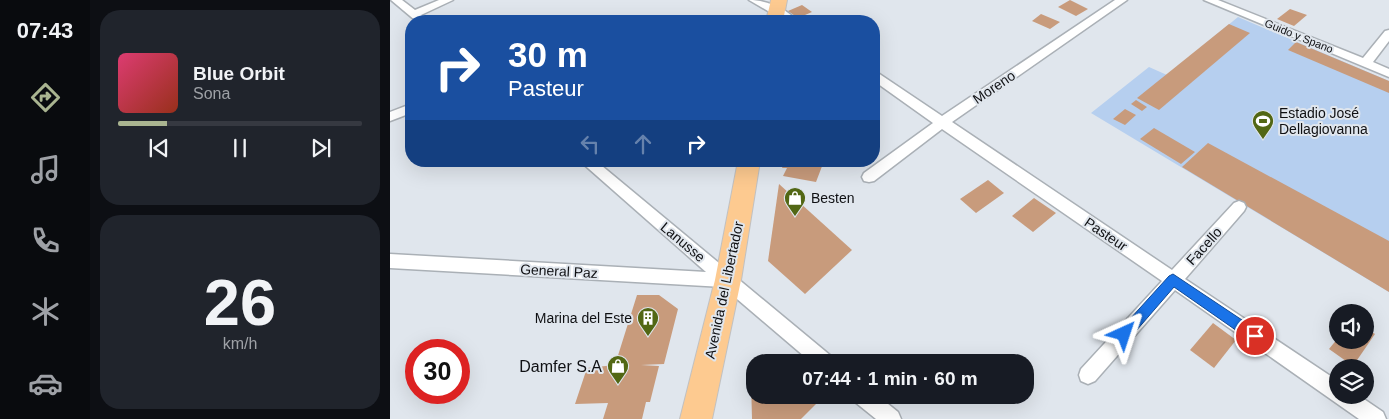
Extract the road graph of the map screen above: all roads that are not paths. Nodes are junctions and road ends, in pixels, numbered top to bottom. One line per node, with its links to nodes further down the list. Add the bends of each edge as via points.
1 (396, 0): 7 (street)
2 (448, 0): 7 (street)
3 (754, 0): 6 (street)
4 (1122, 0): 14 (street, Moreno)
5 (1209, 0): 9 (street, Guido y Spano)
6 (777, 11)
7 (414, 14)
8 (1389, 33): 9 (street)
9 (1366, 63): 10 (street, Guido y Spano)
10 (1389, 73)
11 (880, 80): 14 (street, Pasteur)
12 (405, 111): 13 (street)
13 (390, 117)
14 (943, 122): 17 (street, Moreno); 21 (street, Pasteur)
15 (594, 167): 20 (street, Lanusse)
16 (748, 167): 20 (main road, Avenida del Libertador)
17 (868, 177)
18 (1240, 207): 21 (street, Facello)
19 (390, 261): 20 (street, General Paz)
20 (728, 280): 22 (street, Lanusse); 27 (main road, Avenida del Libertador)
21 (1173, 280): 23 (street, Facello); 24 (street, Pasteur)
22 (815, 354)
23 (1088, 375)
24 (1329, 386)
25 (872, 404): 28 (street)
26 (1355, 404): 29 (street)
27 (696, 419)
28 (890, 419)
29 (1376, 419)

